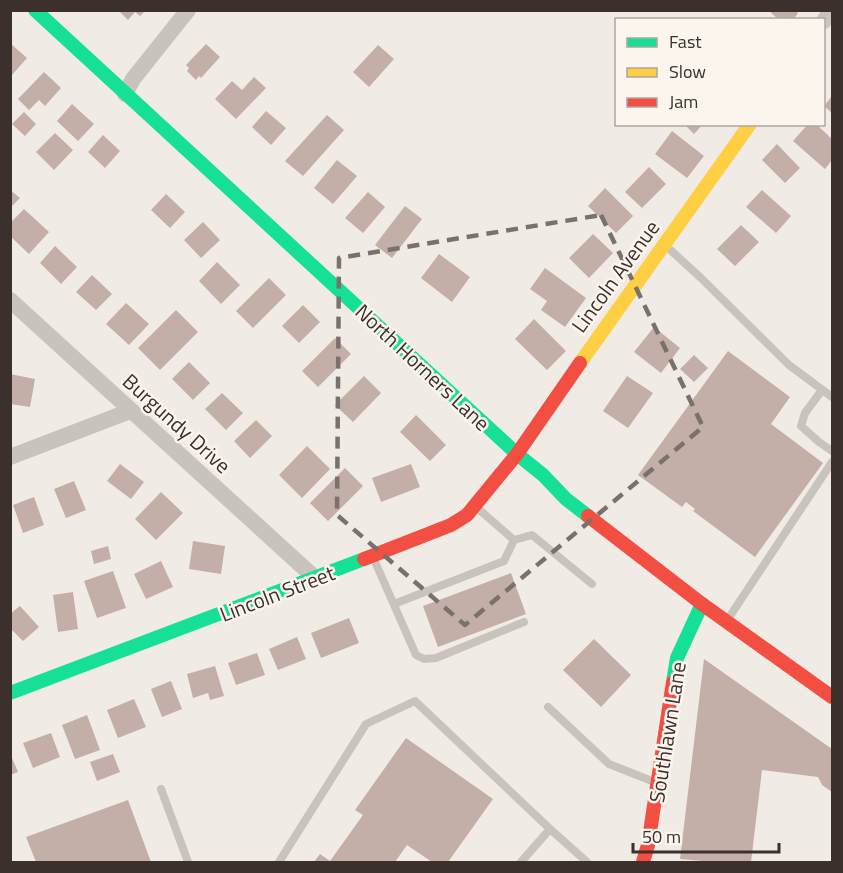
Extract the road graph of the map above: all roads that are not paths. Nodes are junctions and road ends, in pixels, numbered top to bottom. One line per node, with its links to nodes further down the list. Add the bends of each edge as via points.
1 (35, 10): 3 (street, North Horners Lane)
2 (188, 10): 3 (street)
3 (125, 93): 11 (street, North Horners Lane)
4 (749, 126): 5 (street, Lincoln Avenue)
5 (665, 245): 7 (lane, via 789,365); 11 (street, Lincoln Avenue)
6 (10, 300): 9 (street, Burgundy Drive)
7 (822, 390): 8 (lane); 10 (lane, via 805,413 801,426)
8 (832, 397)
9 (130, 411): 12 (street); 17 (street, Burgundy Drive)
10 (832, 451)
11 (517, 454): 14 (street, Lincoln Street); 20 (street, North Horners Lane, via 566,499)
12 (10, 458)
13 (832, 462): 22 (lane)
14 (474, 505): 15 (lane); 16 (street, Lincoln Street, via 451,525)
15 (514, 540): 18 (lane, via 532,535); 19 (lane, via 504,561)
16 (373, 556): 17 (street, Lincoln Street); 19 (lane)
17 (315, 578): 24 (street, Lincoln Street)
18 (592, 584)
19 (394, 604): 21 (lane, via 416,655 424,659 436,658)
20 (702, 604): 22 (street, North Horners Lane); 26 (street, Southlawn Lane, via 677,658)
21 (524, 622)
22 (726, 622): 23 (street, North Horners Lane)
23 (828, 691)
24 (10, 693)
25 (548, 707): 26 (lane, via 609,764)
26 (658, 783): 33 (street, Southlawn Lane)
27 (161, 789): 29 (lane)
28 (550, 829): 30 (lane, via 415,701 366,724); 31 (lane); 32 (lane)
29 (188, 862)
30 (279, 862)
31 (521, 862)
32 (587, 862)
33 (643, 862)

